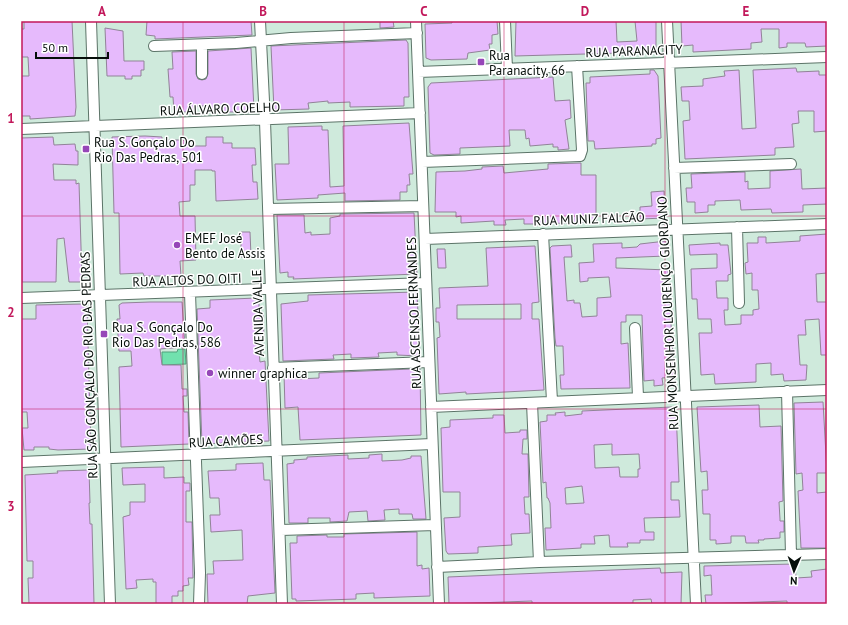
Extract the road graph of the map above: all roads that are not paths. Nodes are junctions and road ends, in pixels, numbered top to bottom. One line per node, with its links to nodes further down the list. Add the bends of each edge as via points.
1 (91, 21): 18 (street, RUA SÃO GONÇALO DO RIO DAS PEDRAS)
2 (260, 21): 7 (street, AVENIDA VALLE)
3 (416, 21): 6 (street, RUA ASCENSO FERNANDES)
4 (505, 21): 13 (street)
5 (667, 21): 11 (street, RUA MONSENHOR LOURENÇO GIORDANO)
6 (417, 33): 7 (street); 14 (street, RUA ASCENSO FERNANDES)
7 (261, 41): 8 (street); 17 (street, AVENIDA VALLE)
8 (202, 45): 9 (street); 15 (street)
9 (154, 46)
10 (827, 57): 11 (street, RUA PARANACITY)
11 (668, 63): 12 (street, RUA PARANACITY); 22 (street, RUA MONSENHOR LOURENÇO GIORDANO)
12 (577, 66): 13 (street, RUA PARANACITY); 20 (street, via 581,154 578,156)
13 (507, 69): 14 (street, RUA PARANACITY)
14 (418, 72): 16 (street, RUA ASCENSO FERNANDES)
15 (202, 74)
16 (420, 113): 17 (street, RUA ÁLVARO COELHO); 20 (street, RUA ASCENSO FERNANDES)
17 (265, 121): 18 (street, RUA ÁLVARO COELHO); 24 (street, AVENIDA VALLE)
18 (94, 125): 19 (street, RUA ÁLVARO COELHO); 33 (street, RUA SÃO GONÇALO DO RIO DAS PEDRAS)
19 (21, 129)
20 (422, 162): 23 (street, RUA ASCENSO FERNANDES)
21 (791, 164): 22 (street)
22 (674, 168): 27 (street, RUA MONSENHOR LOURENÇO GIORDANO)
23 (424, 206): 24 (street); 29 (street, RUA ASCENSO FERNANDES)
24 (268, 209): 31 (street, AVENIDA VALLE)
25 (827, 224): 26 (street, RUA MUNIZ FALCÃO)
26 (737, 227): 27 (street, RUA MUNIZ FALCÃO); 35 (street)
27 (677, 228): 28 (street, RUA MUNIZ FALCÃO); 41 (street, RUA MONSENHOR LOURENÇO GIORDANO)
28 (543, 234): 29 (street, RUA MUNIZ FALCÃO); 44 (street)
29 (425, 239): 30 (street, RUA ASCENSO FERNANDES)
30 (426, 283): 31 (street, RUA ALTOS DO OITI); 37 (street, RUA ASCENSO FERNANDES)
31 (270, 289): 32 (street, RUA ALTOS DO OITI); 38 (street, AVENIDA VALLE)
32 (190, 293): 33 (street, RUA ALTOS DO OITI); 48 (street)
33 (100, 296): 34 (street, RUA ALTOS DO OITI); 49 (street, RUA SÃO GONÇALO DO RIO DAS PEDRAS)
34 (21, 298)
35 (739, 303)
36 (634, 328): 42 (street)
37 (429, 362): 38 (street); 45 (street, RUA ASCENSO FERNANDES)
38 (273, 368): 47 (street, AVENIDA VALLE)
39 (827, 390): 40 (street)
40 (787, 392): 41 (street); 54 (street)
41 (686, 396): 42 (street); 55 (street, RUA MONSENHOR LOURENÇO GIORDANO)
42 (638, 398): 44 (street)
43 (532, 402): 44 (street); 45 (street); 56 (street)
44 (552, 402)
45 (431, 407): 46 (street, RUA ASCENSO FERNANDES)
46 (432, 444): 47 (street, RUA CAMÕES); 51 (street, RUA ASCENSO FERNANDES)
47 (278, 451): 48 (street, RUA CAMÕES); 52 (street, AVENIDA VALLE)
48 (197, 455): 49 (street, RUA CAMÕES); 59 (street)
49 (105, 458): 50 (street, RUA CAMÕES); 58 (street, RUA SÃO GONÇALO DO RIO DAS PEDRAS)
50 (21, 462)
51 (436, 525): 52 (street); 57 (street, RUA ASCENSO FERNANDES)
52 (281, 530): 60 (street, AVENIDA VALLE)
53 (827, 554): 54 (street)
54 (791, 555): 55 (street)
55 (694, 558): 56 (street); 62 (street, RUA MONSENHOR LOURENÇO GIORDANO)
56 (539, 562): 57 (street)
57 (437, 567): 61 (street, RUA ASCENSO FERNANDES)
58 (110, 604)
59 (199, 604)
60 (282, 604)
61 (439, 604)
62 (696, 604)

